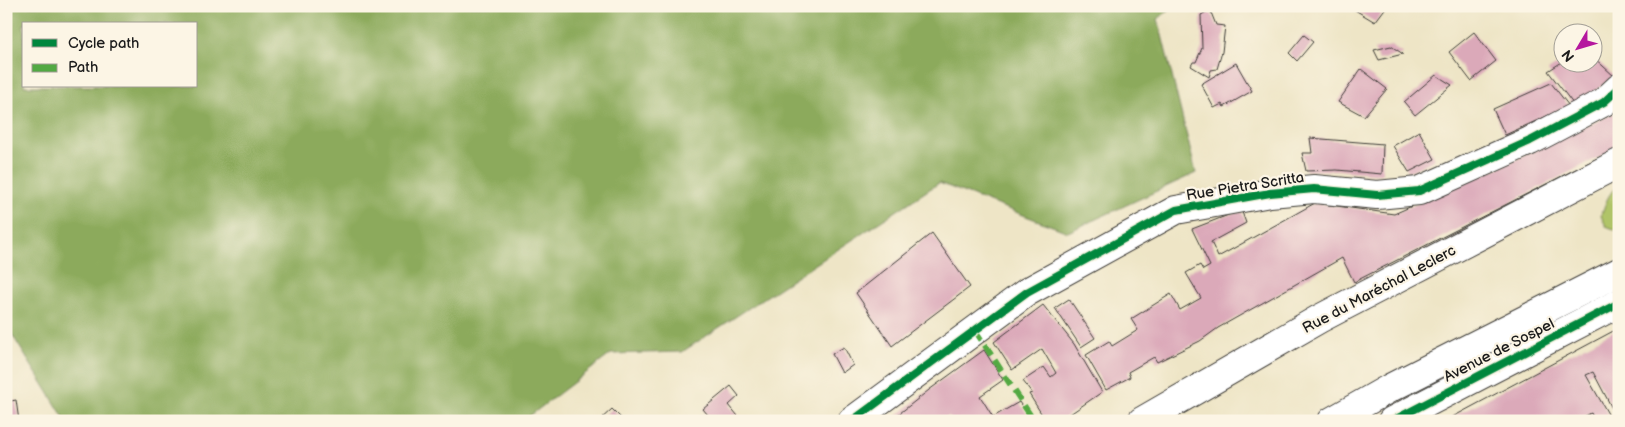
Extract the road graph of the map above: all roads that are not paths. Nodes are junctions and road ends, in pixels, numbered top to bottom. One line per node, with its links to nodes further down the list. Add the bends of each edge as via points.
1 (1619, 88): 5 (street, Rue Pietra Scritta, via 1604,102 1419,191 1377,195 1314,189 1270,192 1176,210 1027,292)
2 (1619, 163): 6 (street, Rue du Maréchal Leclerc, via 1319,319)
3 (1619, 272): 7 (street, Avenue de Sospel, via 1390,388)
4 (1619, 303): 8 (street, Avenue de Sospel)
5 (852, 421)
6 (1142, 421)
7 (1332, 421)
8 (1392, 421)

